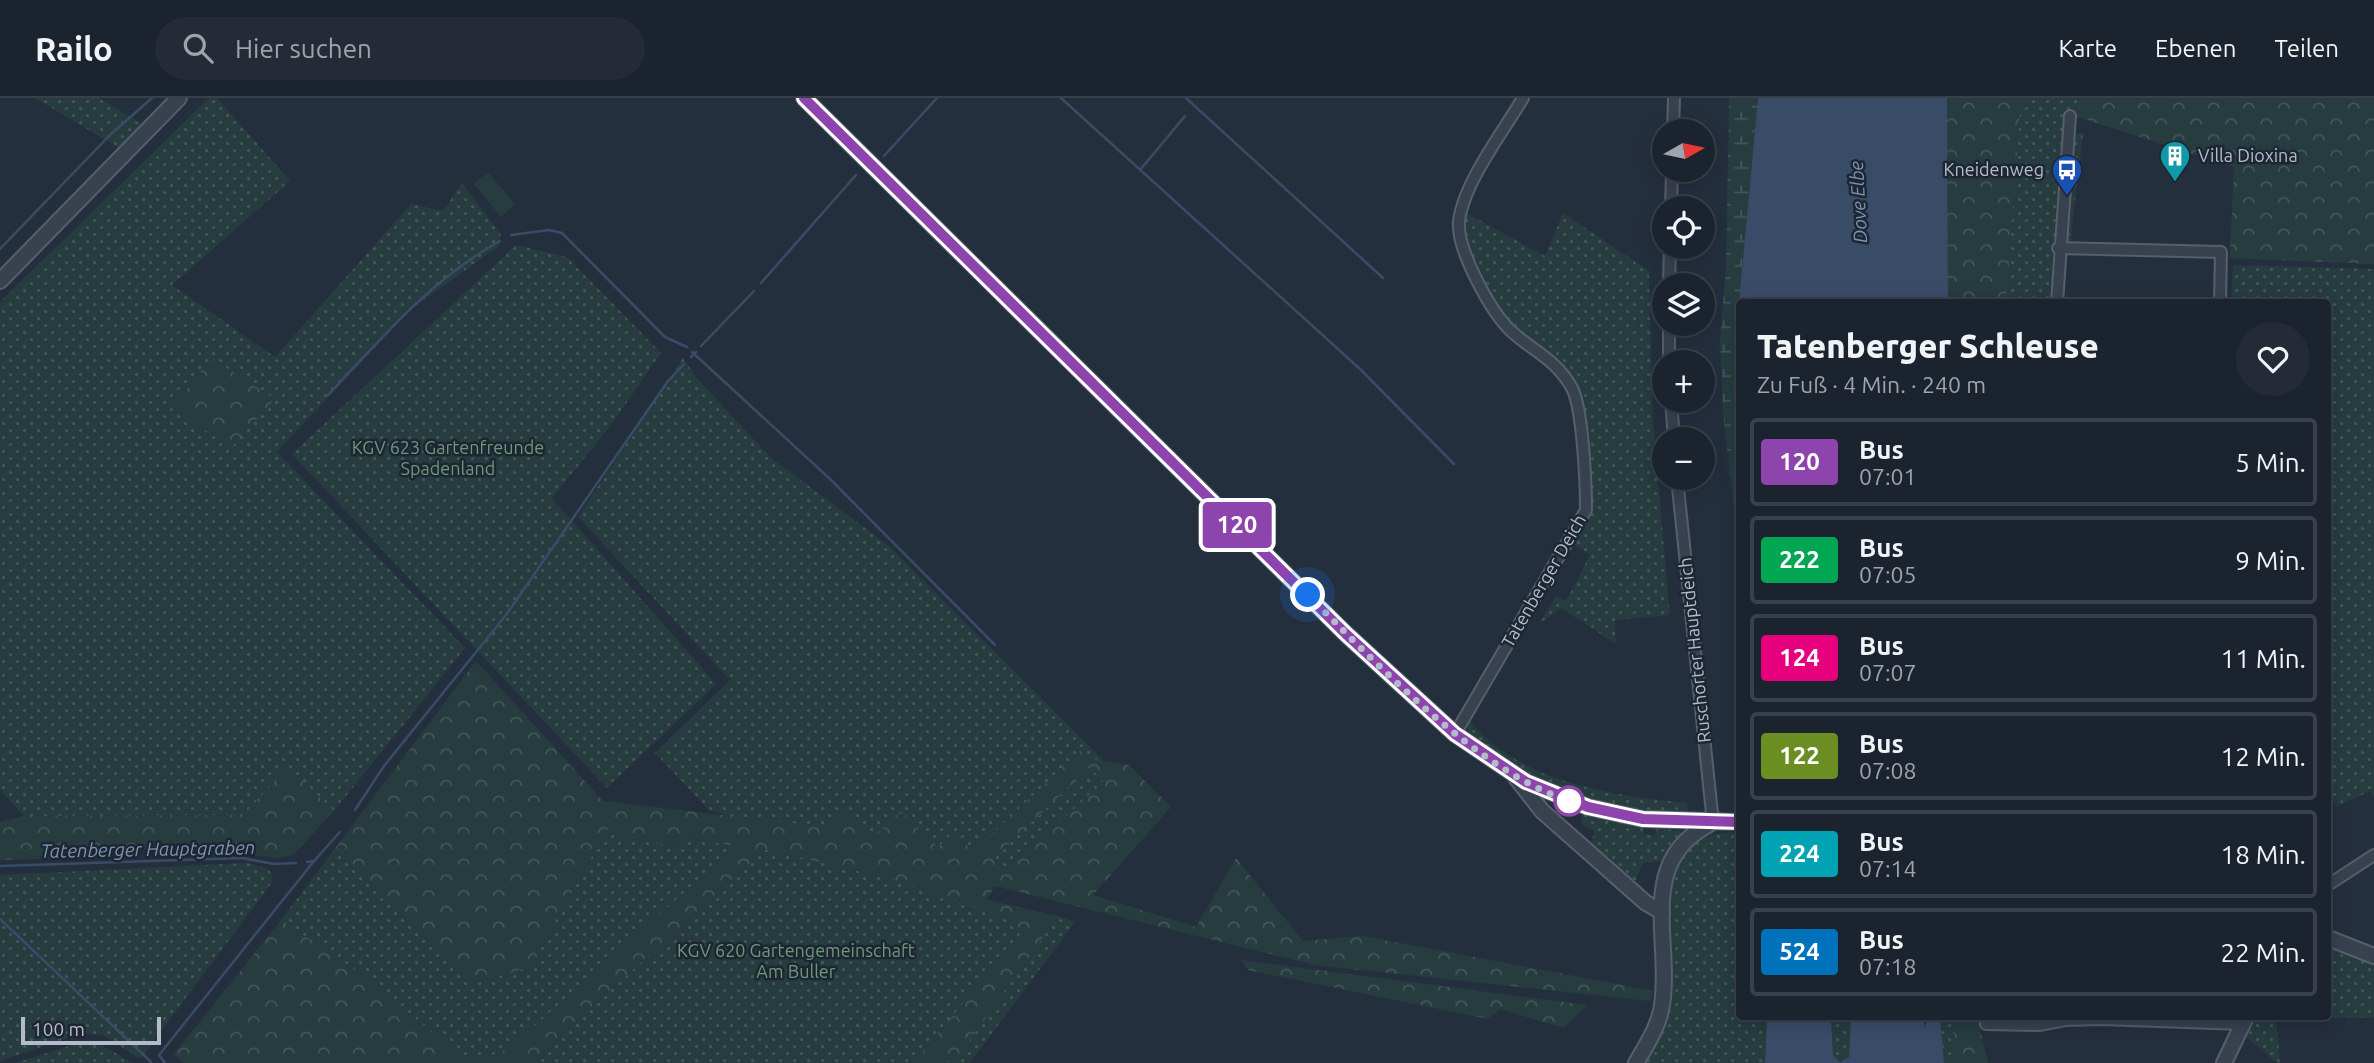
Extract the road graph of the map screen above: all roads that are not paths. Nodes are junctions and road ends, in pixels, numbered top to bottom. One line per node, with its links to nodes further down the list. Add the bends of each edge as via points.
1 (179, 98): 8 (street)
2 (804, 98): 12 (street, via 1346,634)
3 (1523, 98): 12 (street, Tatenberger Deich, via 1470,188 1459,222 1465,253 1491,307 1510,330 1560,367 1574,392 1586,475 1586,510)
4 (1674, 98): 6 (street)
5 (2070, 116): 7 (street)
6 (1674, 119)
7 (2058, 248): 9 (street); 10 (street, via 2221,252)
8 (0, 281)
9 (2057, 299)
10 (2220, 299)
11 (1678, 490): 15 (street, Ruschorter Hauptdeich)
12 (1455, 734): 13 (street)
13 (1514, 775): 15 (street, via 1542,791 1608,813); 18 (street, via 1542,811)
14 (1736, 822): 15 (street)
15 (1713, 823): 18 (street, via 1692,834 1672,857)
16 (2374, 855): 17 (street)
17 (2331, 883)
18 (1662, 912): 24 (street, via 1662,1006)
19 (2331, 939): 20 (street)
20 (2374, 956)
21 (2066, 1020): 23 (street, via 2040,1025)
22 (2244, 1020): 25 (street)
23 (1986, 1024)
24 (1636, 1063)
25 (2224, 1063)

